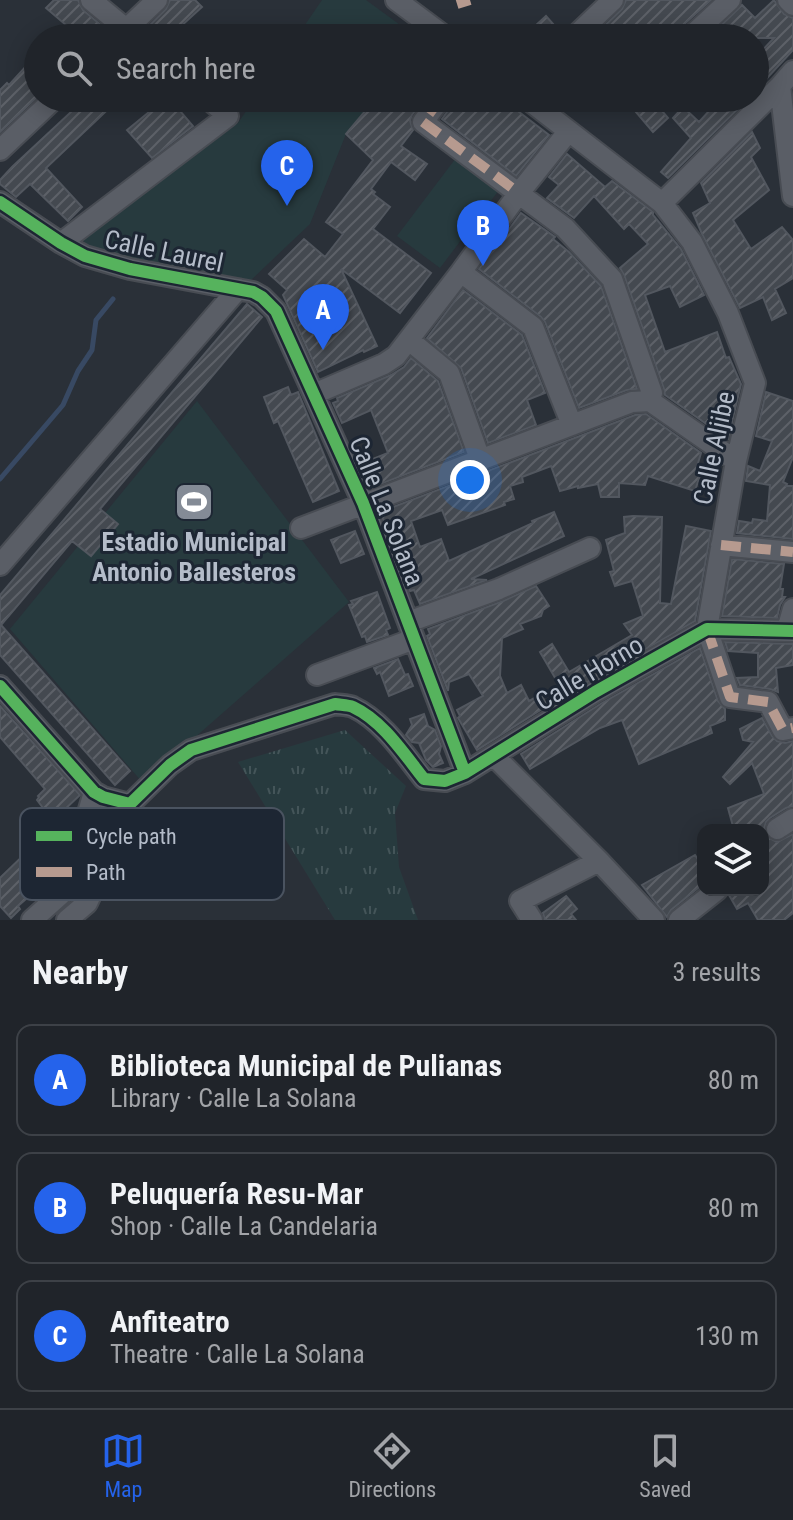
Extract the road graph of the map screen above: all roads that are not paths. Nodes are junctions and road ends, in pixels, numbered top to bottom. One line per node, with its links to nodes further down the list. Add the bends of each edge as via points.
1 (91, 0): 8 (street)
2 (157, 0): 9 (street)
3 (396, 0): 10 (street)
4 (613, 0): 11 (street)
5 (730, 0): 12 (street)
6 (788, 0): 7 (street)
7 (793, 5)
8 (116, 24)
9 (136, 24)
10 (428, 24)
11 (588, 24)
12 (704, 24)
13 (786, 78): 14 (street); 23 (street)
14 (769, 95)
15 (40, 112): 21 (street)
16 (223, 112): 26 (street, via 228,116)
17 (430, 112): 22 (street, via 423,122)
18 (543, 112): 20 (street, Calle Aljibe)
19 (752, 112): 25 (street)
20 (568, 132): 22 (street); 25 (street, Calle Aljibe)
21 (0, 150)
22 (519, 193): 27 (street); 31 (street, via 565,228 612,279 652,393)
23 (793, 196)
24 (0, 202): 26 (street, Calle Laurel)
25 (662, 203): 34 (street, Calle Aljibe, via 692,242 755,383)
26 (61, 243): 28 (street, Calle Laurel, via 104,263)
27 (461, 272): 29 (street); 32 (street, via 533,327)
28 (238, 289): 30 (street, Calle La Solana, via 262,297 276,311); 40 (street)
29 (409, 340): 30 (street, via 384,364); 33 (street, via 449,373)
30 (314, 394): 35 (street, Calle La Solana)
31 (650, 401): 32 (street, via 632,402); 34 (street)
32 (572, 425): 33 (street)
33 (480, 459): 35 (street)
34 (736, 461): 37 (street, Calle Aljibe)
35 (363, 503): 36 (street); 43 (street, Calle La Solana)
36 (301, 528)
37 (721, 545): 39 (street); 42 (street, Calle Aljibe)
38 (590, 548): 43 (street)
39 (793, 552)
40 (0, 565)
41 (793, 609): 44 (street)
42 (707, 629): 44 (street); 47 (street, via 730,697 768,702 783,730); 48 (street, Calle Horno)
43 (411, 630): 45 (street); 49 (street, Calle La Solana)
44 (790, 631)
45 (317, 675)
46 (0, 686): 50 (street)
47 (793, 728)
48 (494, 756): 49 (street, Calle Horno); 54 (street)
49 (465, 773): 51 (street, via 445,781 424,779 369,717 335,704 191,750)
50 (94, 792): 51 (street); 52 (street)
51 (130, 804): 53 (street)
52 (89, 808)
53 (127, 808)
54 (599, 861): 60 (street, via 520,901); 61 (street)
55 (709, 896): 62 (street)
56 (54, 900): 58 (street)
57 (88, 900): 59 (street)
58 (32, 920)
59 (67, 920)
60 (532, 920)
61 (654, 920)
62 (679, 920)

